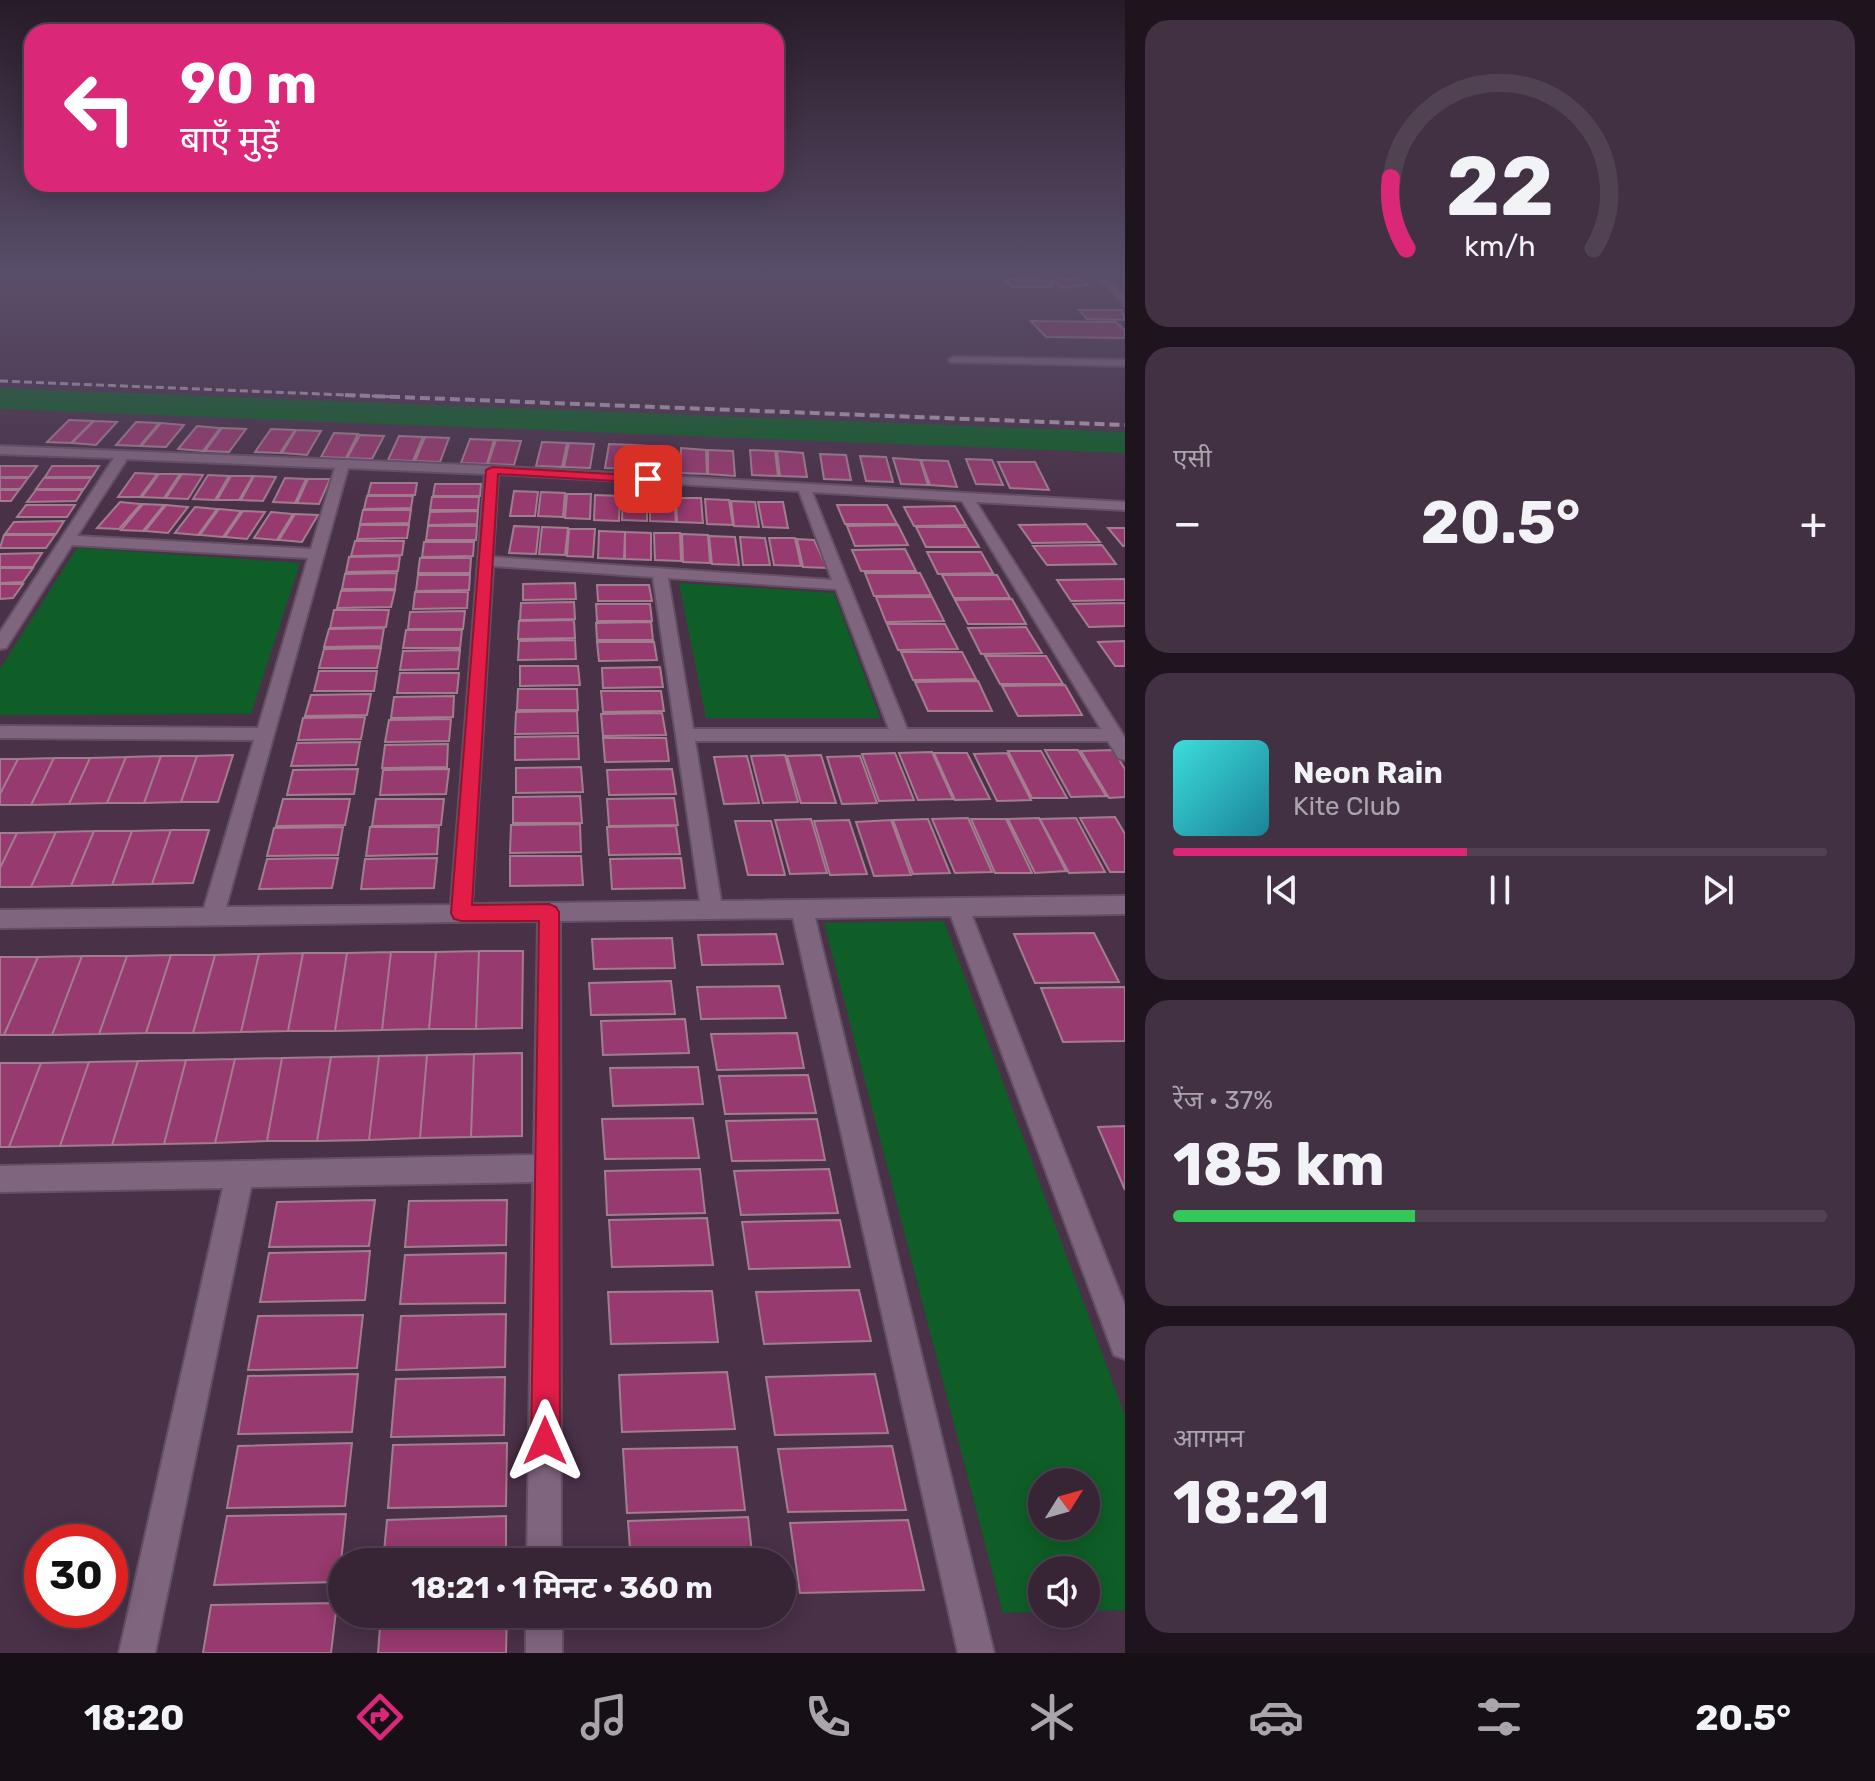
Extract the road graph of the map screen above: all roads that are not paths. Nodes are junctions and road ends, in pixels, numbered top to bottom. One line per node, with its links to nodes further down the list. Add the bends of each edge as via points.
1 (954, 360): 2 (street)
2 (1125, 363)
3 (0, 450): 4 (street)
4 (123, 455): 5 (street); 10 (street)
5 (343, 464): 6 (street); 11 (street)
6 (492, 470): 7 (street); 12 (street)
7 (804, 488): 8 (street); 14 (street)
8 (966, 497): 9 (street); 20 (street)
9 (1125, 506)
10 (68, 540): 11 (street); 15 (street)
11 (317, 554): 17 (street)
12 (486, 561): 13 (street); 27 (street)
13 (660, 573): 14 (street); 18 (street)
14 (842, 585): 19 (street)
15 (0, 644)
16 (0, 732): 17 (street)
17 (265, 734): 28 (street)
18 (685, 735): 19 (street); 25 (street)
19 (900, 735): 20 (street)
20 (1114, 735): 21 (street)
21 (1125, 753)
22 (1125, 905): 23 (street)
23 (958, 907): 24 (street); 33 (street)
24 (802, 909): 25 (street); 38 (street)
25 (712, 910): 26 (street)
26 (549, 912): 27 (street); 30 (street)
27 (461, 913): 28 (street)
28 (212, 917): 29 (street)
29 (0, 919)
30 (547, 1168): 31 (street); 34 (street)
31 (240, 1174): 32 (street); 36 (street)
32 (0, 1179)
33 (1125, 1344)
34 (544, 1548)
35 (544, 1628): 37 (street)
36 (137, 1653)
37 (544, 1653)
38 (976, 1653)

